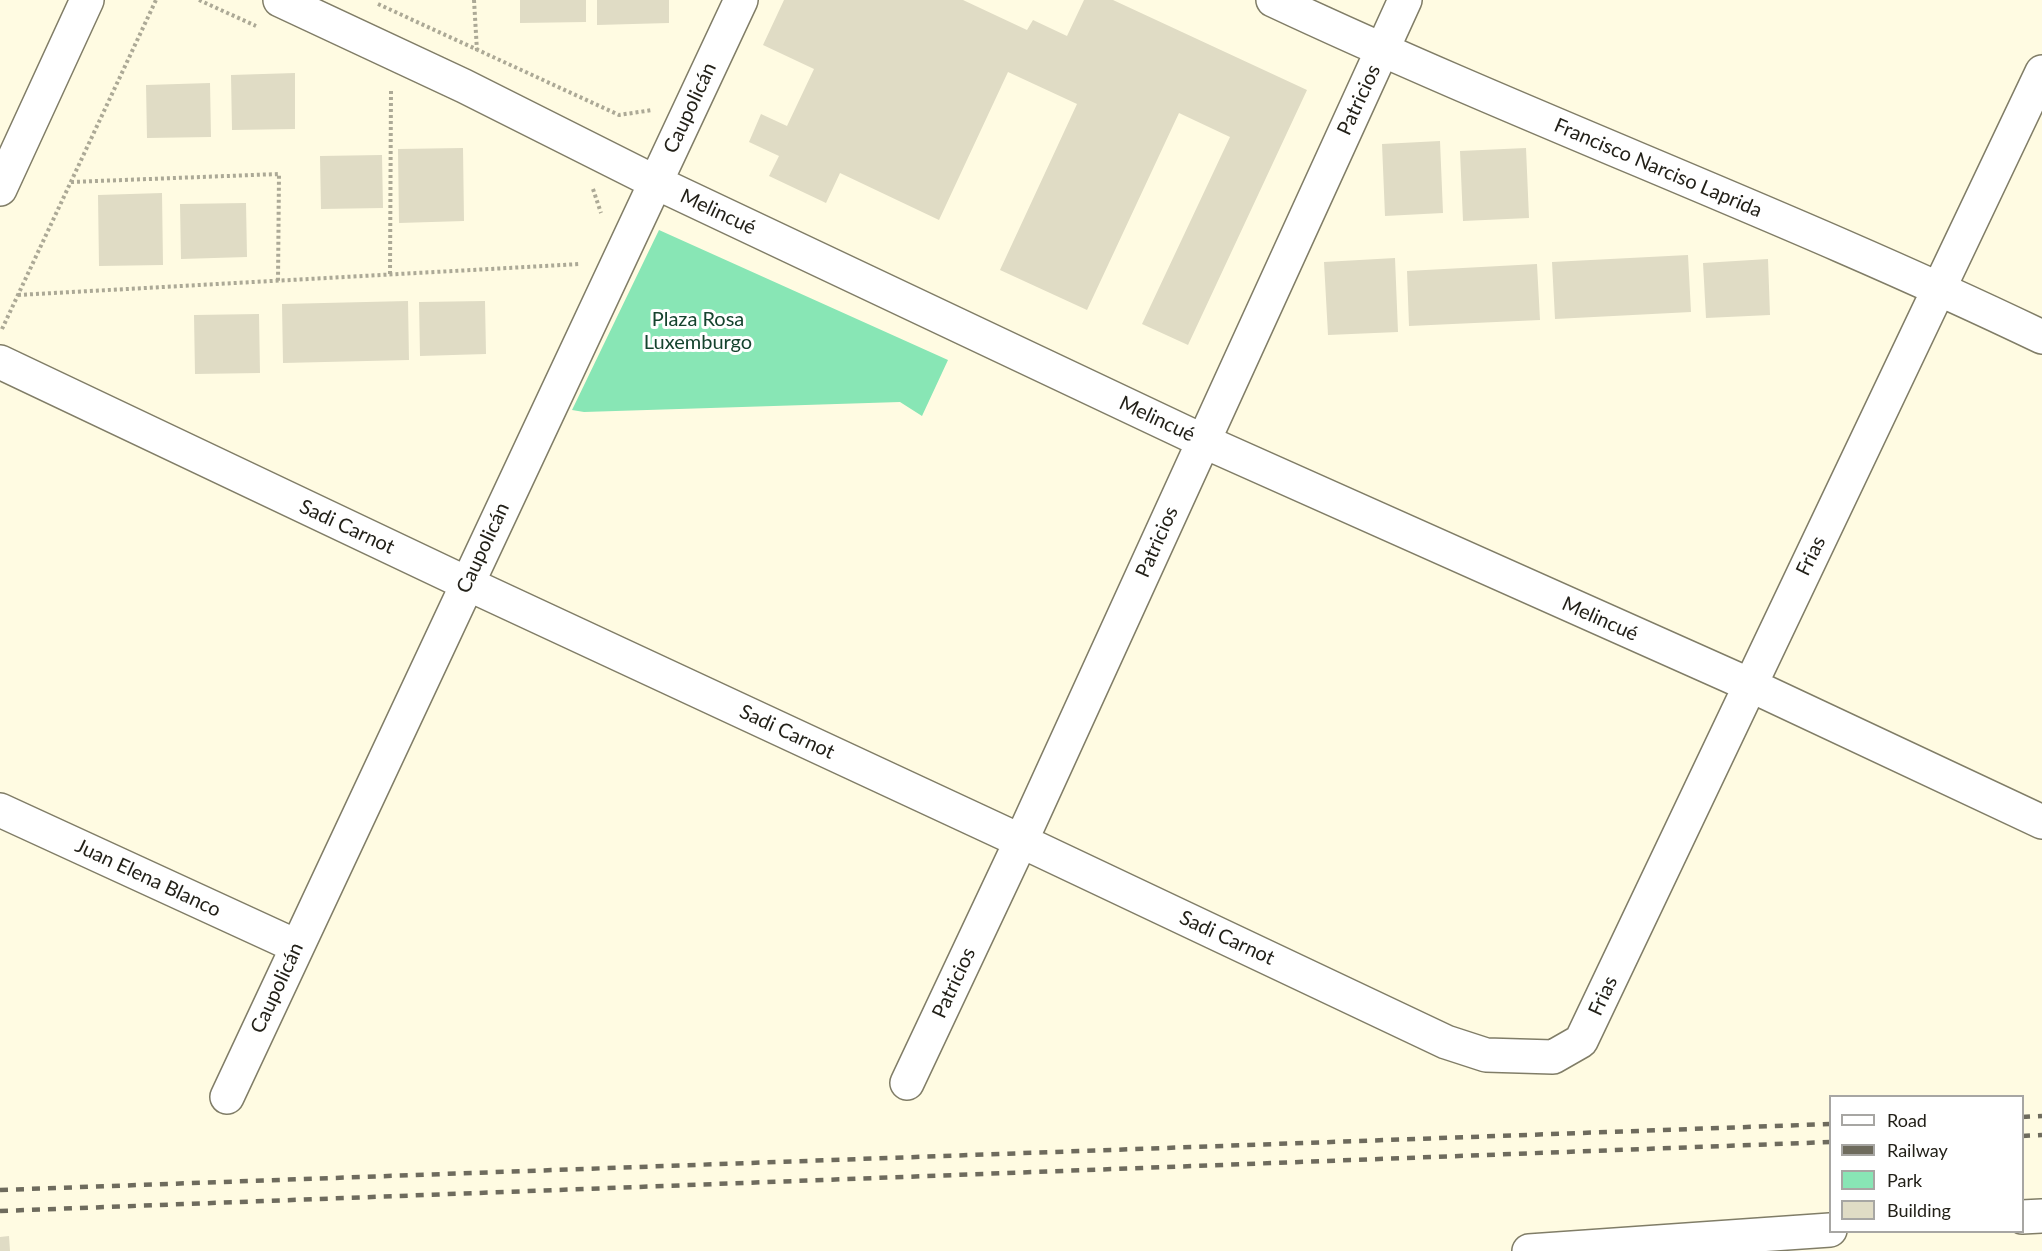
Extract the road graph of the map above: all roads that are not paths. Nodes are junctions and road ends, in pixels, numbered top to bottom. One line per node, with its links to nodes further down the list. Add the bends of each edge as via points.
1 (87, 0): 9 (street)
2 (280, 0): 8 (street, Melincué)
3 (741, 0): 8 (street, Caupolicán)
4 (1274, 0): 6 (street, Francisco Narciso Laprida)
5 (1405, 0): 6 (street, Patricios)
6 (1382, 51): 10 (street, Francisco Narciso Laprida); 13 (street, Patricios)
7 (2042, 72): 10 (street, Frias)
8 (655, 182): 13 (street, Melincué); 14 (street, Caupolicán)
9 (0, 189)
10 (1940, 288): 11 (street, Francisco Narciso Laprida); 15 (street, Frias)
11 (2042, 337)
12 (0, 362): 14 (street, Sadi Carnot)
13 (1203, 441): 15 (street, Melincué); 18 (street, Patricios)
14 (466, 584): 18 (street, Sadi Carnot); 19 (street, Caupolicán)
15 (1750, 686): 17 (street, Melincué); 20 (street, Frias)
16 (0, 810): 19 (street, Juan Elena Blanco)
17 (2042, 822)
18 (1021, 841): 20 (street, Sadi Carnot, via 1446,1042 1486,1055 1553,1057); 21 (street, Patricios)
19 (296, 946): 22 (street, Caupolicán)
20 (1581, 1041)
21 (907, 1083)
22 (227, 1097)
23 (2042, 1216): 24 (street)
24 (2024, 1217)
25 (1829, 1230): 26 (street)
26 (1529, 1251)

